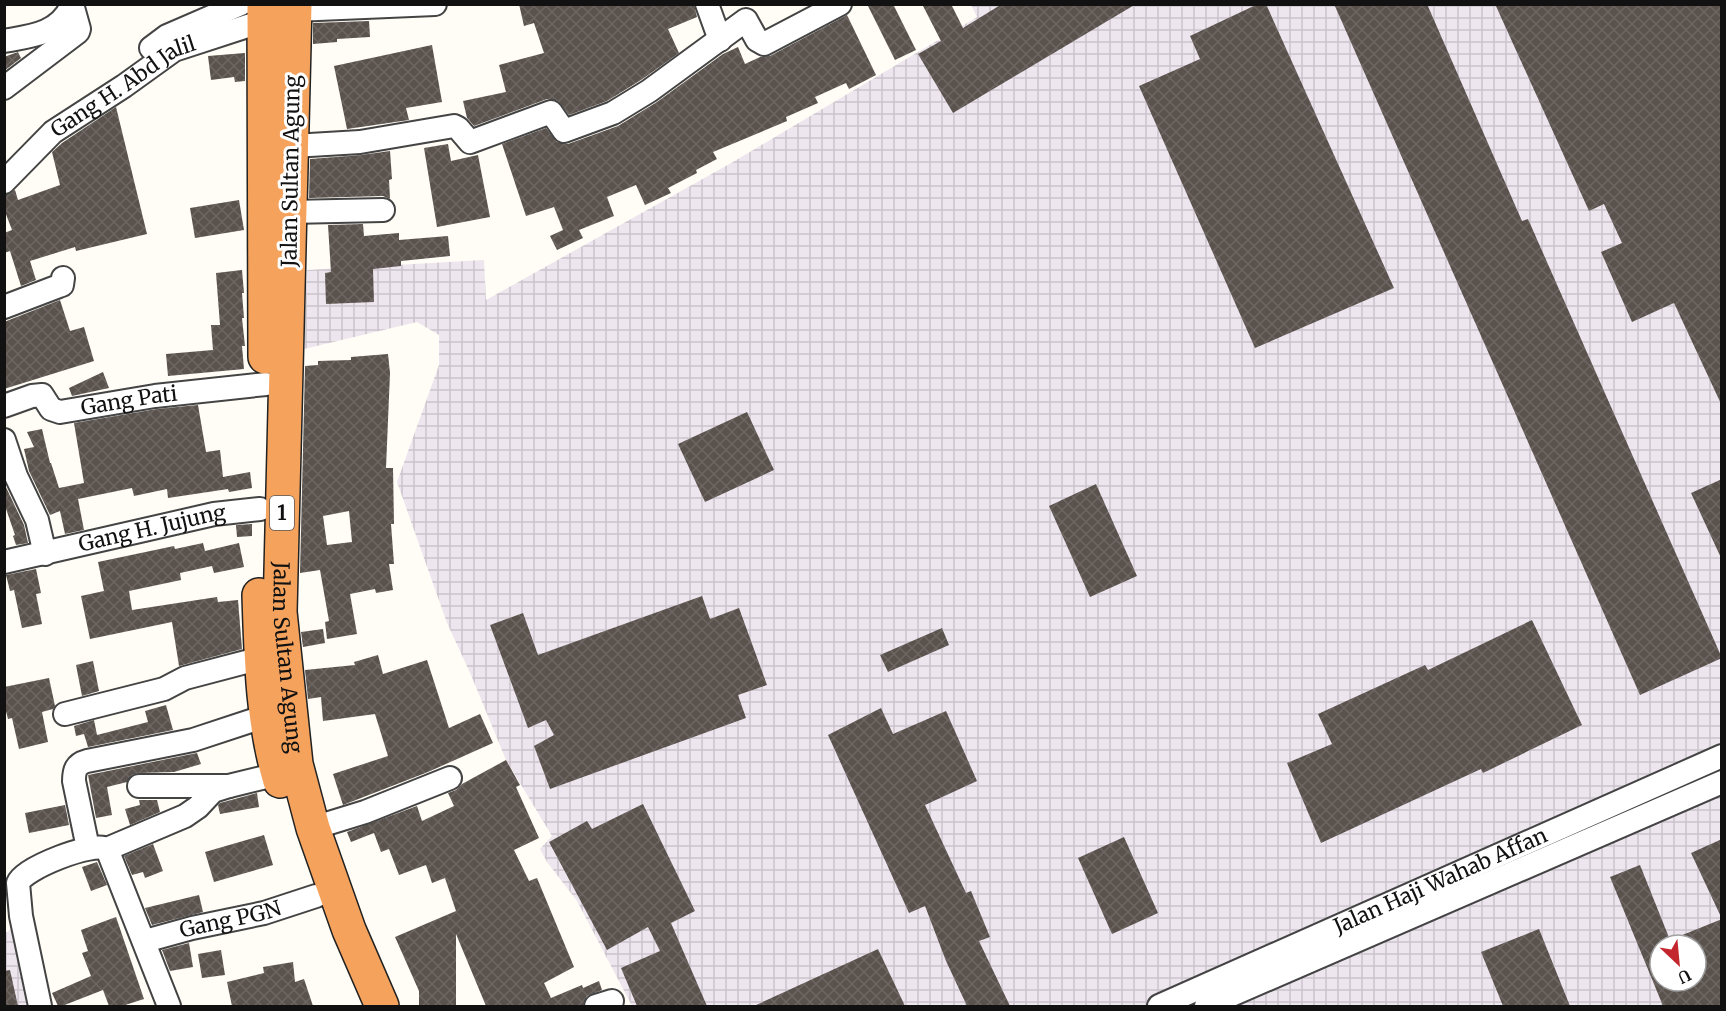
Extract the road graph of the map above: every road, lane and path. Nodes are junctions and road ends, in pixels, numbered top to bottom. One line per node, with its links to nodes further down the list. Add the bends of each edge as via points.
1 (435, 4): 5 (street)
2 (707, 4): 6 (street)
3 (840, 4): 6 (street, via 764,44 757,40 746,20)
4 (71, 6): 7 (street, via 64,20 43,32); 8 (street, via 78,32)
5 (272, 9): 9 (highway, Jalan Sultan Agung / 1); 10 (street, via 167,36 24,142); 11 (street, Gang H. Abd Jalil, via 174,50 53,132); 16 (highway, Jalan Sultan Agung / 1, via 266,91)
6 (720, 40): 9 (street, via 613,113 564,131 551,112 470,142 454,126 360,142)
7 (4, 41)
8 (4, 88)
9 (292, 146): 13 (highway, Jalan Sultan Agung / 1)
10 (4, 163)
11 (4, 182)
12 (383, 210): 13 (street)
13 (290, 212): 31 (highway, Jalan Sultan Agung / 1, via 280,612 296,765)
14 (63, 278): 15 (street, via 62,285)
15 (4, 307)
16 (266, 384): 17 (street, Gang Pati, via 154,396 60,412 51,409 42,395); 19 (highway, Jalan Sultan Agung / 1)
17 (4, 406)
18 (4, 440): 20 (street, via 37,520)
19 (260, 508): 20 (street, Gang H. Jujung, via 214,514); 22 (highway, Jalan Sultan Agung / 1)
20 (45, 554): 21 (street, Gang H. Jujung)
21 (4, 562)
22 (261, 658): 23 (street, via 185,678 166,689); 24 (highway, Jalan Sultan Agung / 1)
23 (65, 714)
24 (266, 716): 26 (highway, Jalan Sultan Agung / 1); 32 (street, via 193,740 79,764 74,770 74,781)
25 (1722, 756): 39 (street, Jalan Haji Wahab Affan)
26 (278, 774): 30 (street); 33 (highway, Jalan Sultan Agung / 1)
27 (450, 778): 31 (street)
28 (1722, 782): 40 (street, Jalan Haji Wahab Affan)
29 (139, 786): 30 (street)
30 (229, 786): 32 (street, via 213,791 184,816)
31 (313, 828): 38 (highway, Jalan Sultan Agung / 1, via 349,930)
32 (98, 849): 34 (street); 35 (street, via 71,853 19,880 21,916)
33 (316, 896): 34 (street, Gang PGN, via 264,913); 37 (highway, Jalan Sultan Agung / 1)
34 (145, 941): 36 (street)
35 (40, 1006)
36 (169, 1006)
37 (359, 1006)
38 (382, 1006)
39 (1159, 1006)
40 (1206, 1006)

